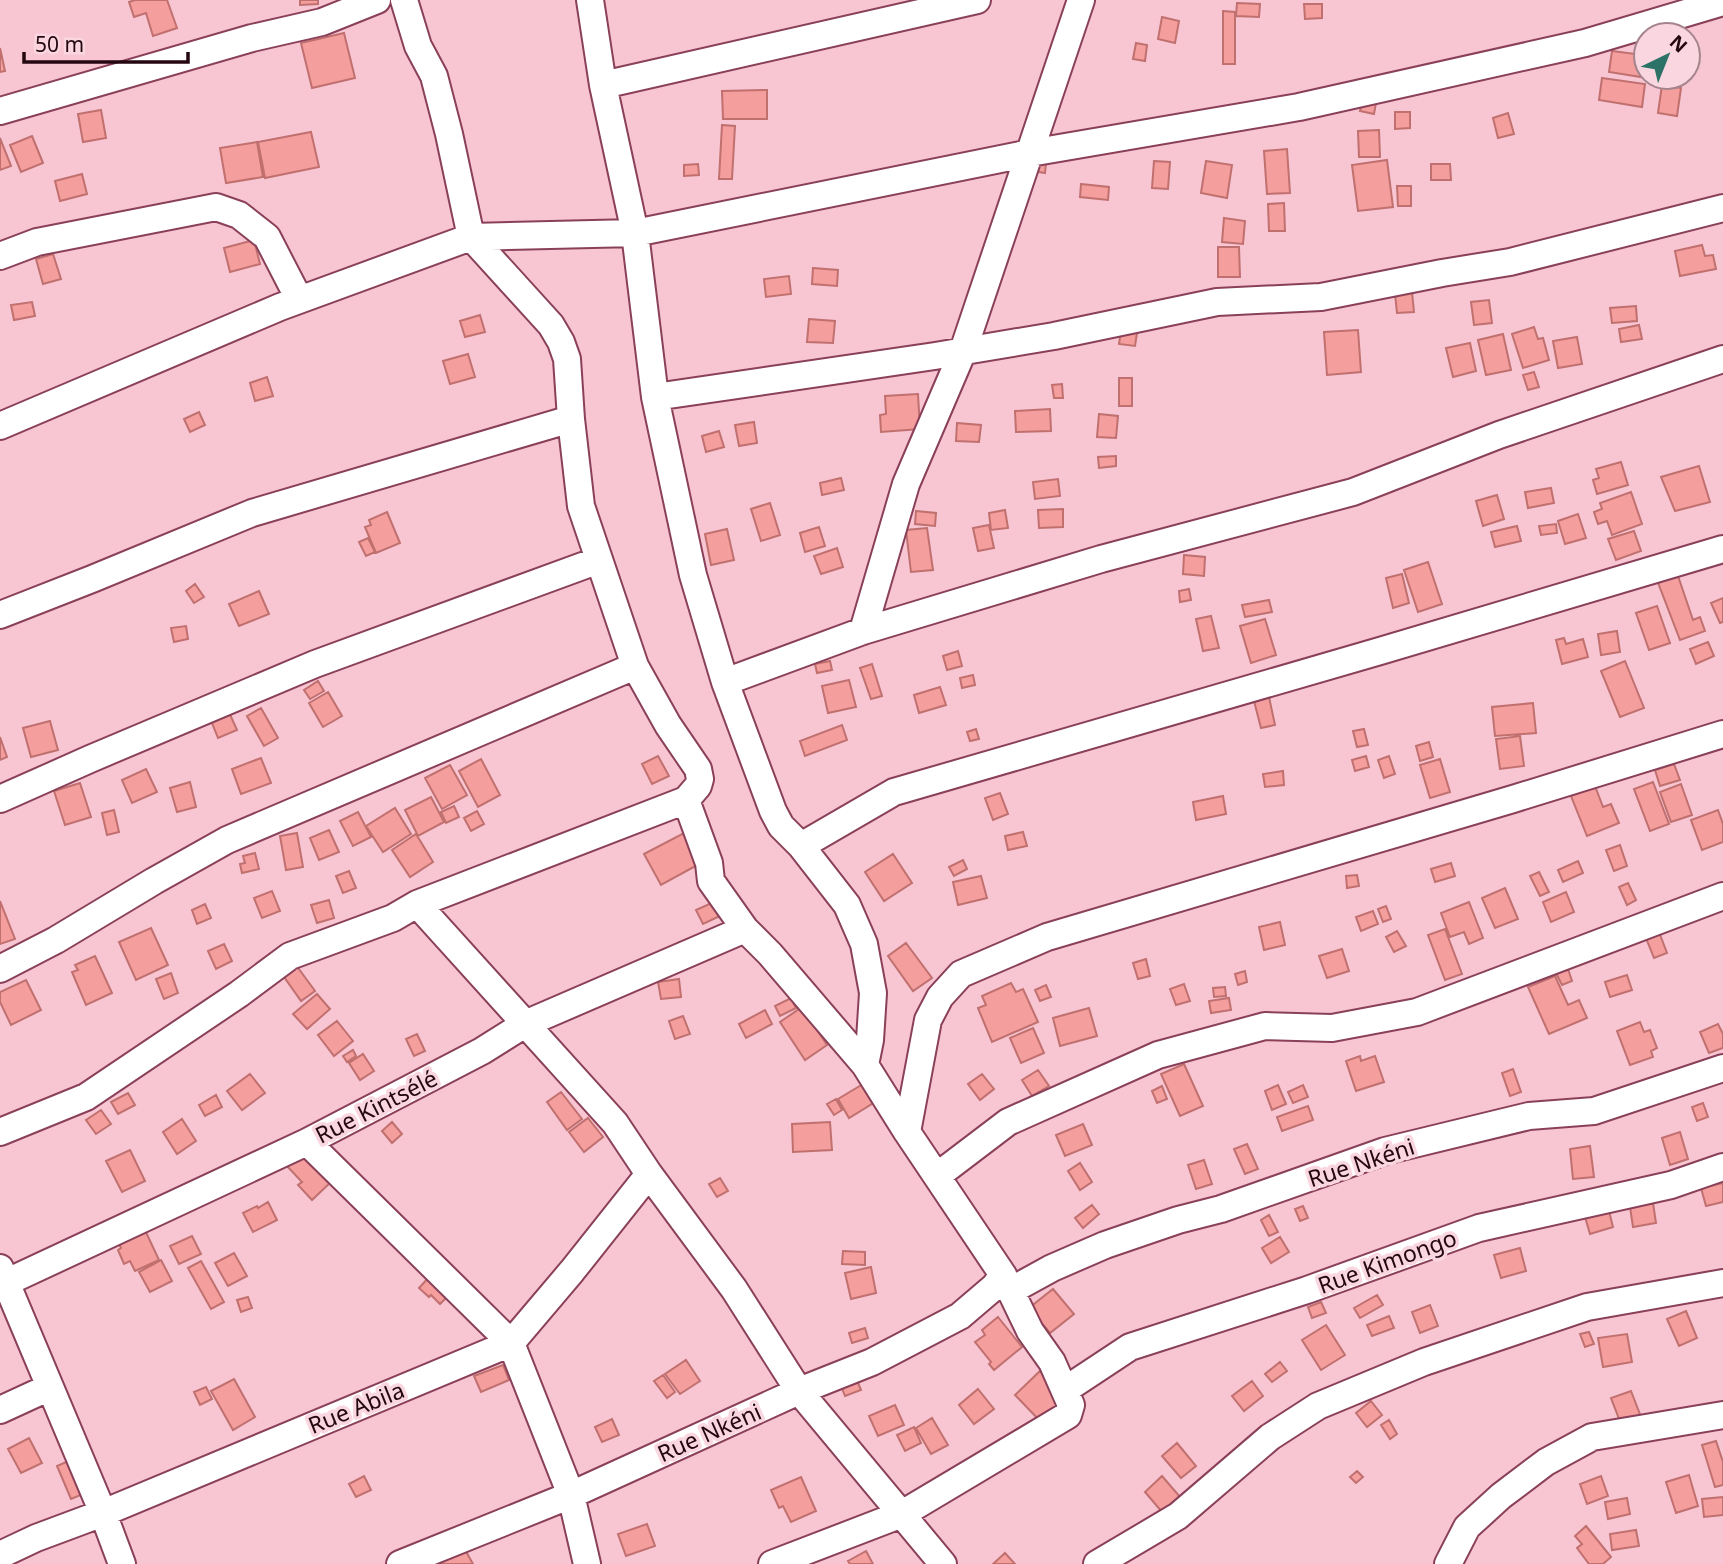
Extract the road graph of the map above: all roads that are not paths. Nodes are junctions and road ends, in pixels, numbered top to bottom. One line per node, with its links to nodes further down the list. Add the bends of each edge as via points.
1 (377, 0): 8 (street, via 322,22)
2 (404, 0): 12 (street, via 418,46 434,76)
3 (590, 0): 7 (street)
4 (977, 0): 7 (street)
5 (1081, 0): 9 (street)
6 (1723, 2): 9 (street, via 1585,43 1313,104)
7 (603, 85): 11 (street)
8 (0, 111)
9 (1030, 153): 11 (street); 15 (street)
10 (1723, 208): 15 (street, via 1510,262 1321,297 1217,302)
11 (635, 233): 12 (street); 17 (street)
12 (471, 237): 14 (street); 18 (street, via 556,334 567,359)
13 (0, 256): 14 (street, via 37,242 216,207 239,215 267,237)
14 (299, 299): 19 (street)
15 (963, 351): 17 (street); 23 (street, via 906,484)
16 (1723, 359): 23 (street, via 1499,435 1353,492 1101,559)
17 (655, 397): 25 (street, via 693,575)
18 (571, 419): 21 (street, via 581,506); 22 (street, via 252,513)
19 (0, 426)
20 (1723, 549): 29 (street, via 894,792)
21 (599, 560): 24 (street); 27 (street, via 315,664)
22 (0, 615)
23 (863, 631): 25 (street)
24 (635, 666): 28 (street, via 698,769 698,786); 33 (street, via 228,840)
25 (725, 682): 29 (street, via 773,811)
26 (1723, 734): 38 (street, via 1047,937 961,974 940,997 928,1020)
27 (0, 800)
28 (686, 800): 31 (street); 32 (street, via 711,881)
29 (801, 846): 35 (street, via 847,905 864,944 873,993)
30 (1723, 896): 42 (street, via 1417,1012 1332,1028 1265,1026 1158,1055 1009,1122)
31 (417, 904): 34 (street); 37 (street, via 393,918 290,956 86,1097)
32 (745, 929): 34 (street, Rue Kintsélé); 35 (street)
33 (0, 969)
34 (526, 1024): 39 (street, Rue Kintsélé); 41 (street, via 615,1123)
35 (865, 1065): 38 (street)
36 (1723, 1068): 44 (street, Rue Nkéni, via 1594,1111 1529,1116 1385,1151)
37 (0, 1132)
38 (907, 1132): 42 (street)
39 (307, 1142): 43 (street, Rue Kintsélé); 46 (street)
40 (1723, 1167): 49 (street, Rue Kimongo, via 1671,1185 1479,1228 1130,1347)
41 (649, 1174): 46 (street, Rue Abila); 48 (street, via 734,1289)
42 (937, 1176): 44 (street)
43 (3, 1275): 47 (street)
44 (1006, 1283): 48 (street, Rue Nkéni, via 994,1287 960,1317 872,1362); 49 (street)
45 (1723, 1283): 61 (street, via 1587,1307 1424,1362 1318,1406 1270,1437 1178,1516)
46 (511, 1343): 52 (street); 53 (street, Rue Abila)
47 (50, 1387): 50 (street); 53 (street)
48 (799, 1391): 52 (street, Rue Nkéni); 54 (street)
49 (1068, 1398): 54 (street, Rue Kimongo, via 1068,1415)
50 (0, 1410)
51 (1723, 1415): 62 (street, via 1592,1437 1546,1462 1501,1496 1467,1527)
52 (571, 1495): 57 (street, Rue Nkéni); 58 (street)
53 (103, 1513): 55 (street, Rue Abila); 56 (street)
54 (902, 1514): 59 (street, Rue Kimongo); 60 (street)
55 (0, 1555)
56 (122, 1564)
57 (400, 1564)
58 (587, 1564)
59 (772, 1564)
60 (943, 1564)
61 (1097, 1564)
62 (1448, 1564)

